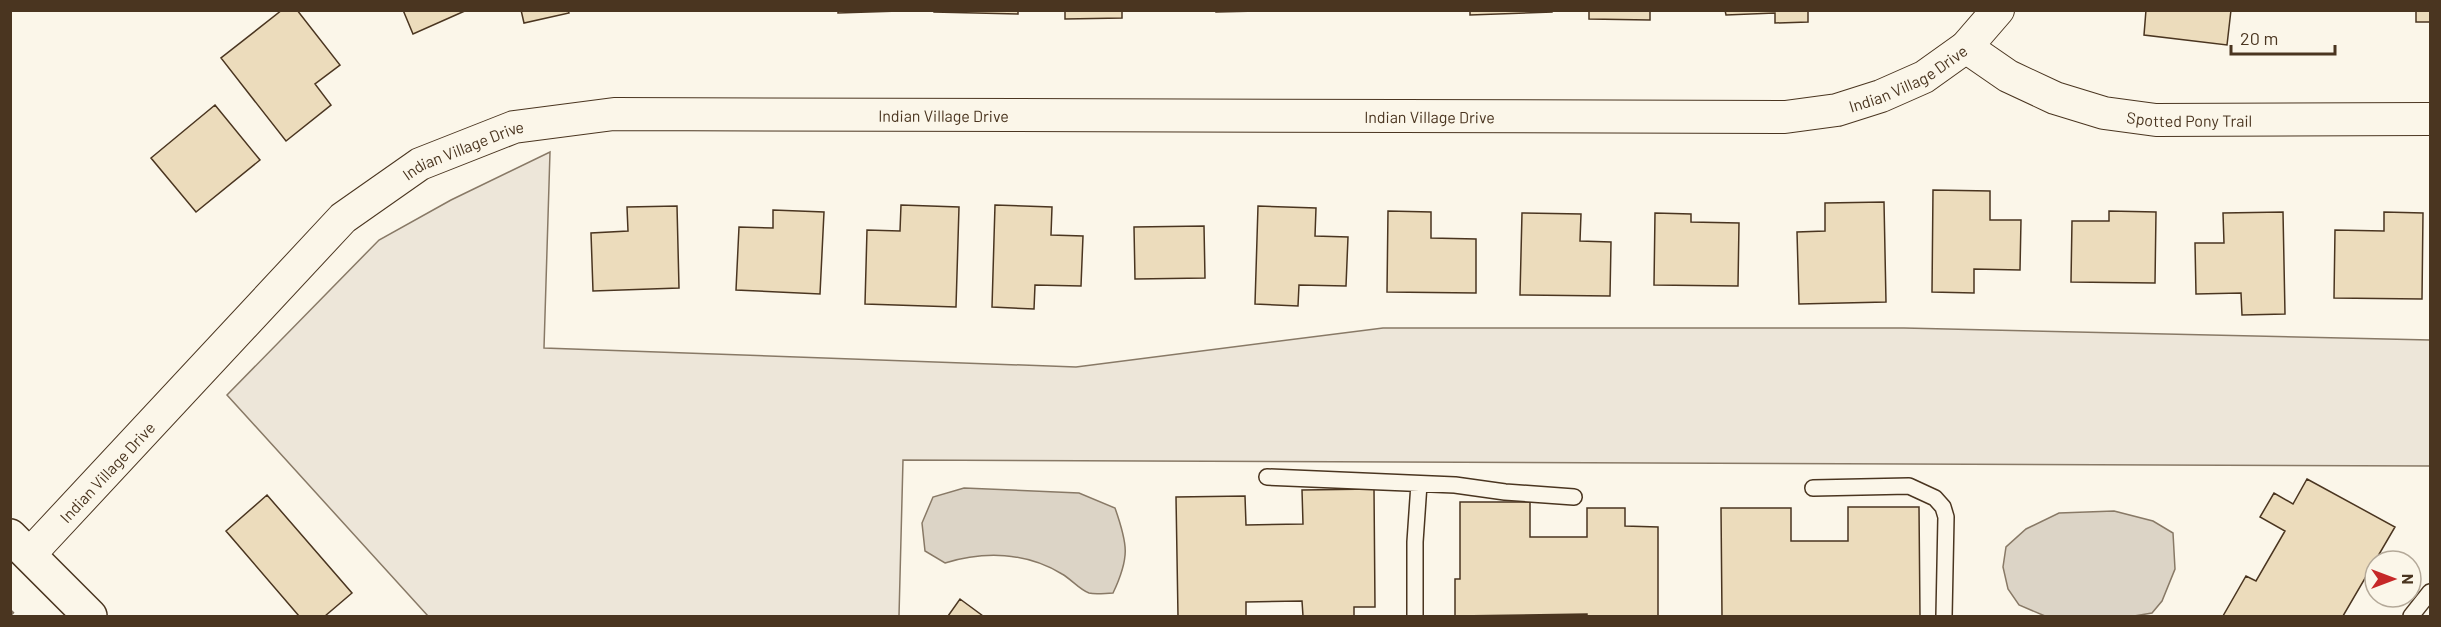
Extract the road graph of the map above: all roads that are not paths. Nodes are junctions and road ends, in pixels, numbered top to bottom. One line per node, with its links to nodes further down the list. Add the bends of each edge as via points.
1 (1998, 10): 2 (street, Indian Village Drive)
2 (1966, 47): 3 (street, Spotted Pony Trail, via 2008,76 2055,98 2104,113 2156,120); 8 (street, Indian Village Drive, via 1923,76 1881,96 1837,110 1785,117 614,114 514,127 420,164 343,218)
3 (2430, 119)
4 (1267, 477): 5 (lane)
5 (1419, 484): 7 (lane); 11 (lane)
6 (1813, 488): 12 (lane, via 1909,486 1935,498 1944,507 1946,517)
7 (1574, 497)
8 (20, 546): 10 (main road)
9 (2430, 592): 13 (lane)
10 (90, 616)
11 (1415, 616)
12 (1944, 616)
13 (2411, 616)

